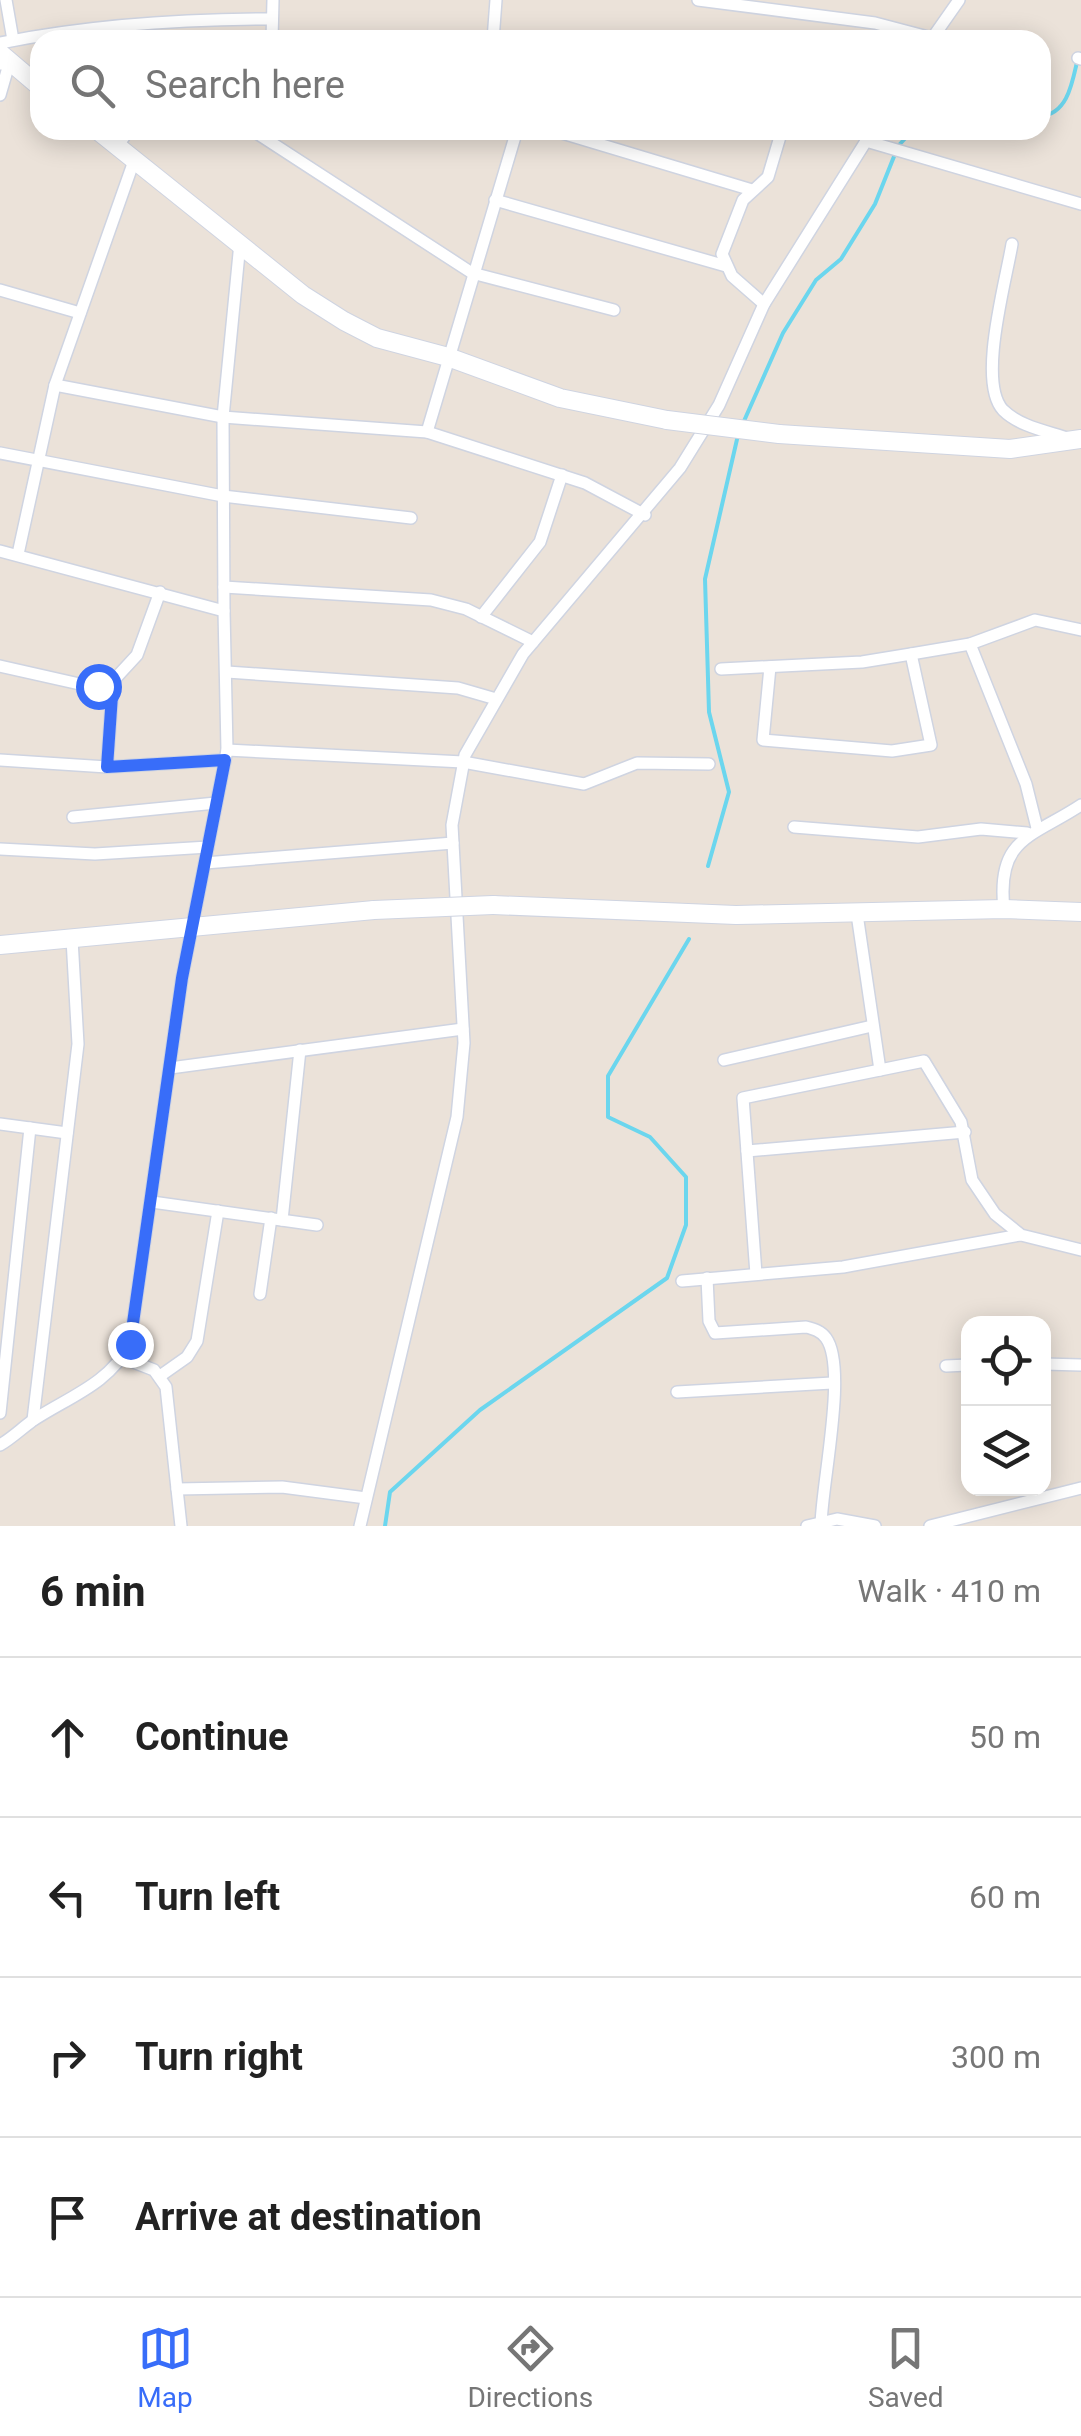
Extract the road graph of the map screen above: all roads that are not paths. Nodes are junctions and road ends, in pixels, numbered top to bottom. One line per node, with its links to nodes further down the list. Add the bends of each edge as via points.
1 (6, 0): 13 (street)
2 (272, 0): 6 (street)
3 (496, 0): 9 (street)
4 (698, 0): 10 (street)
5 (959, 0): 11 (street)
6 (272, 19): 7 (street); 8 (street)
7 (67, 30)
8 (272, 30)
9 (494, 30)
10 (900, 30)
11 (938, 30)
12 (30, 43): 13 (street)
13 (4, 53): 14 (street); 15 (street)
14 (30, 78)
15 (0, 95)
16 (124, 140): 23 (street)
17 (267, 140): 30 (street)
18 (514, 140): 25 (street)
19 (585, 140): 24 (street)
20 (779, 140): 24 (street, via 768,177)
21 (866, 140): 32 (street)
22 (879, 140): 26 (street)
23 (134, 158): 27 (street); 34 (street)
24 (752, 190): 29 (street, via 724,244)
25 (495, 200): 29 (street); 30 (street)
26 (1081, 204)
27 (240, 243): 35 (street, via 344,321); 37 (street)
28 (1012, 244): 39 (street, via 991,368 994,396 1022,422)
29 (726, 266): 32 (street)
30 (472, 273): 33 (street); 35 (street)
31 (0, 290): 34 (street)
32 (764, 304): 44 (street, via 719,406)
33 (614, 310)
34 (80, 313): 36 (street)
35 (448, 358): 38 (street); 39 (street, bridge, via 560,398 667,420 1010,450)
36 (55, 385): 37 (street); 41 (street)
37 (223, 417): 38 (street); 43 (street)
38 (427, 432): 42 (street)
39 (1078, 440)
40 (0, 453): 41 (street)
41 (35, 462): 43 (street); 47 (street)
42 (562, 476): 44 (street); 51 (street, via 540,542)
43 (223, 496): 45 (street); 48 (street)
44 (645, 515): 53 (street)
45 (411, 518)
46 (0, 550): 47 (street)
47 (18, 554): 49 (street)
48 (224, 586): 50 (street); 51 (street, via 430,600)
49 (160, 592): 50 (street); 60 (street, via 137,654)
50 (224, 611): 59 (street)
51 (481, 617): 53 (street)
52 (1081, 630): 54 (street, via 1036,620)
53 (534, 642): 61 (street)
54 (970, 644): 55 (street); 71 (street, via 1026,784)
55 (911, 654): 57 (street); 57 (street, via 932,746 892,751 763,740)
56 (0, 666): 60 (street, via 84,685)
57 (770, 667): 58 (street)
58 (721, 669)
59 (227, 672): 61 (street, via 458,688); 62 (street)
60 (113, 681): 66 (street)
61 (496, 700): 64 (street)
62 (226, 755): 64 (street); 66 (street); 67 (street)
63 (0, 760): 66 (street)
64 (463, 762): 65 (street, via 584,784 637,763); 72 (street)
65 (708, 764)
66 (107, 767)
67 (216, 803): 69 (street); 73 (street)
68 (1081, 804): 71 (street)
69 (73, 817)
70 (794, 827): 71 (street, via 918,837)
71 (1032, 831): 76 (street, via 1015,845 1006,868)
72 (453, 843): 75 (street); 83 (street)
73 (208, 847): 74 (street, via 95,854); 75 (street)
74 (0, 849)
75 (205, 862): 79 (street)
76 (1004, 909): 77 (street); 78 (street)
77 (1081, 912)
78 (857, 914): 79 (street, bridge, via 493,905); 82 (street)
79 (192, 929): 80 (street); 86 (street)
80 (72, 940): 81 (street); 91 (street, via 78,1044)
81 (0, 945)
82 (872, 1026): 85 (street); 87 (street)
83 (463, 1028): 84 (street); 117 (street, via 457,1117)
84 (300, 1050): 86 (street); 95 (street)
85 (724, 1060)
86 (170, 1068): 93 (street)
87 (880, 1070): 90 (street, via 924,1062); 92 (street, via 743,1098)
88 (0, 1124): 89 (street)
89 (30, 1128): 91 (street); 111 (street)
90 (965, 1132): 92 (street); 97 (street, via 978,1191)
91 (67, 1133): 112 (street)
92 (747, 1151): 99 (street)
93 (152, 1202): 94 (street); 103 (street, via 135,1326)
94 (218, 1211): 95 (street); 108 (street, via 197,1342)
95 (276, 1219): 96 (street); 102 (street)
96 (318, 1225)
97 (1021, 1235): 98 (street); 99 (street, via 843,1267)
98 (1081, 1250)
99 (756, 1274): 100 (street)
100 (707, 1278): 101 (street); 109 (street, via 715,1333 819,1331 830,1346)
101 (682, 1281)
102 (260, 1294)
103 (123, 1358): 108 (street); 112 (street, via 77,1398)
104 (1051, 1364): 106 (street)
105 (961, 1365): 107 (street)
106 (1081, 1365)
107 (946, 1366)
108 (160, 1376): 115 (street)
109 (832, 1383): 110 (street); 119 (street)
110 (677, 1392)
111 (0, 1412)
112 (33, 1420): 113 (street)
113 (0, 1445)
114 (1081, 1488): 118 (street)
115 (177, 1489): 117 (street, via 282,1487); 120 (street)
116 (1021, 1496): 118 (street)
117 (366, 1498): 121 (street)
118 (1023, 1503): 124 (street)
119 (821, 1524): 122 (street); 123 (street, via 847,1519)
120 (181, 1526)
121 (360, 1526)
122 (807, 1526)
123 (875, 1526)
124 (930, 1526)

